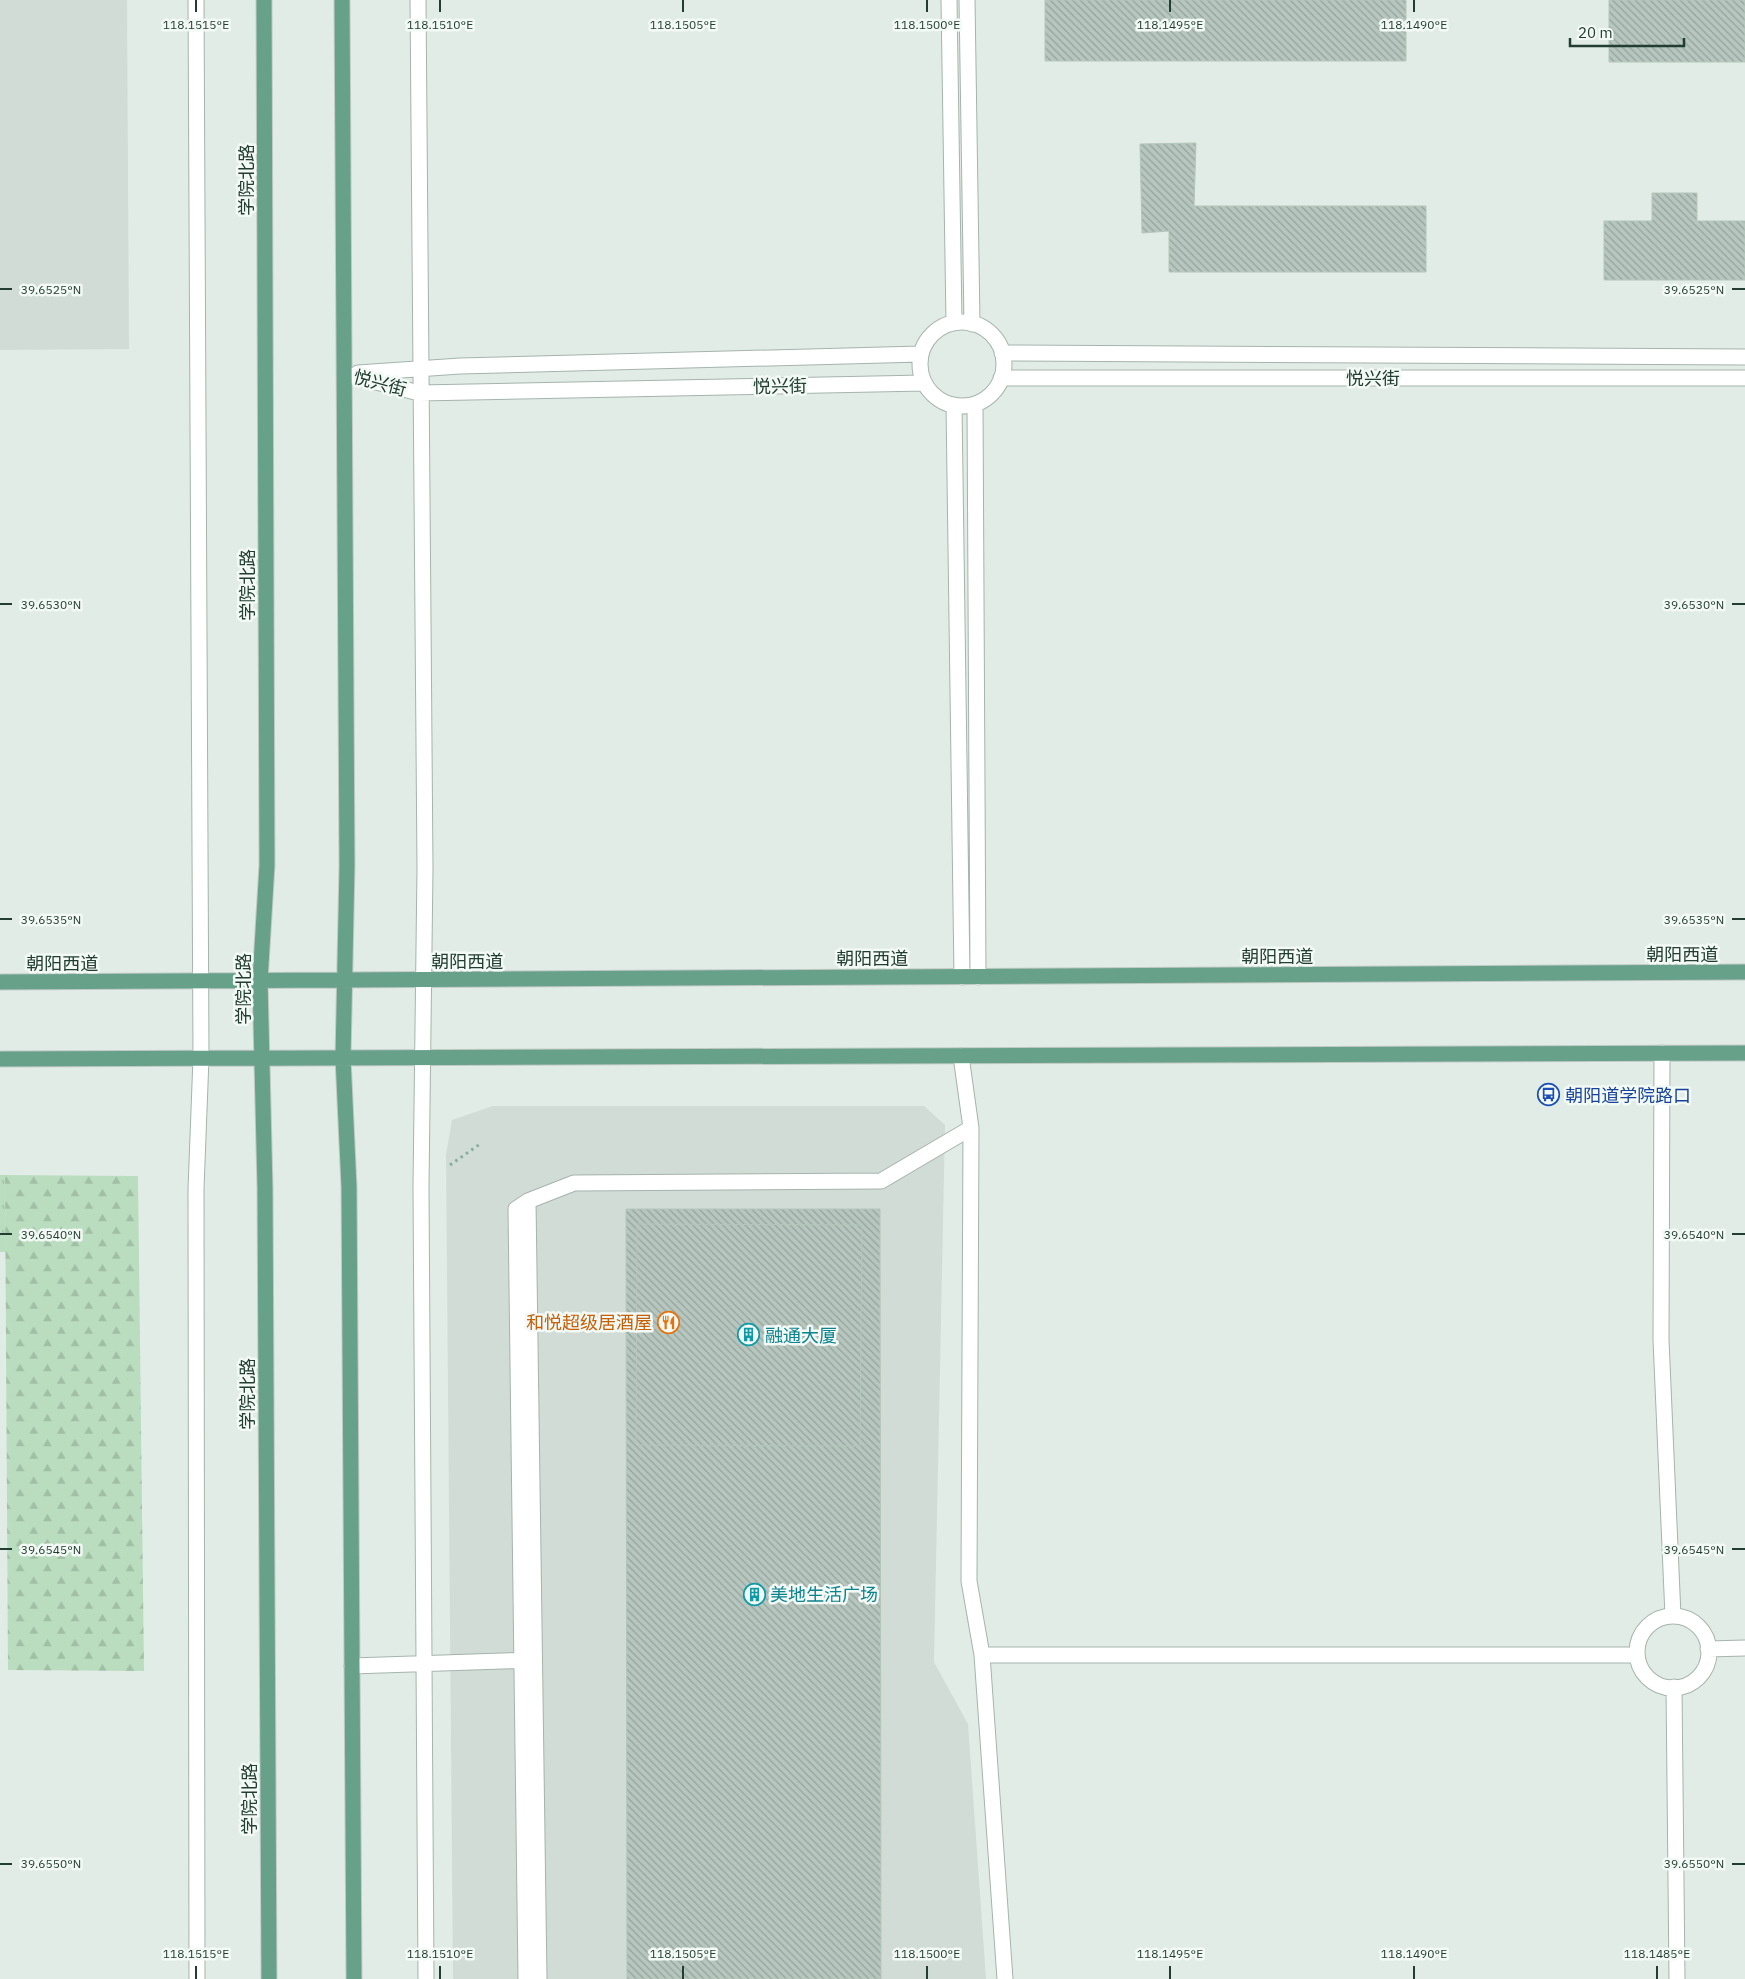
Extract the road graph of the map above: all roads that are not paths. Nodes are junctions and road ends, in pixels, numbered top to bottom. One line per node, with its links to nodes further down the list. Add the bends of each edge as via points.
1 (196, 0): 25 (street)
2 (264, 0): 26 (main road, 学院北路, via 267,865)
3 (342, 0): 13 (main road)
4 (418, 0): 12 (street)
5 (949, 0): 7 (street)
6 (967, 0): 8 (street)
7 (954, 323): 8 (street); 10 (street, via 934,334)
8 (972, 324): 9 (street, via 991,335)
9 (1002, 353): 11 (street, 悦兴街); 14 (street, via 1004,366)
10 (921, 354): 12 (street, 悦兴街); 16 (street)
11 (1745, 357)
12 (419, 369): 13 (street, 悦兴街); 17 (street)
13 (345, 374): 17 (street, 悦兴街); 23 (main road)
14 (1001, 378): 15 (street, 悦兴街); 18 (street, via 996,390)
15 (1745, 378)
16 (924, 383): 17 (street, 悦兴街); 19 (street, via 941,401)
17 (419, 393): 24 (street, via 425,848)
18 (974, 404): 19 (street); 22 (street)
19 (954, 405): 21 (street)
20 (1745, 972): 22 (main road, 朝阳西道)
21 (962, 977): 22 (main road, 朝阳西道); 24 (main road, 朝阳西道)
22 (978, 977)
23 (346, 980): 24 (main road, 朝阳西道); 26 (main road, 朝阳西道); 33 (main road)
24 (423, 980): 34 (street)
25 (200, 981): 26 (main road, 朝阳西道); 27 (main road, 朝阳西道); 31 (street)
26 (260, 981): 32 (main road, 学院北路)
27 (0, 982)
28 (1745, 1053): 29 (main road)
29 (1662, 1054): 30 (main road); 37 (street, via 1661,1340)
30 (961, 1056): 34 (main road); 36 (street)
31 (201, 1058): 32 (main road); 35 (main road); 46 (street, via 196,1189)
32 (262, 1058): 33 (main road); 47 (main road, 学院北路)
33 (344, 1058): 34 (main road); 44 (main road, via 349,1187)
34 (423, 1058): 43 (street)
35 (0, 1060)
36 (971, 1128): 40 (street, via 969,1581); 42 (street, via 881,1181 574,1183 528,1202)
37 (1673, 1616): 39 (street, via 1693,1622 1701,1629); 41 (street, via 1661,1618 1647,1628 1638,1643)
38 (1745, 1648): 39 (street)
39 (1708, 1649): 45 (street, via 1705,1665 1696,1680)
40 (982, 1655): 41 (street); 52 (street)
41 (1637, 1655): 45 (street, via 1640,1665 1653,1682)
42 (527, 1660): 43 (street); 50 (street); 51 (street)
43 (424, 1664): 44 (street); 49 (street)
44 (352, 1666): 48 (main road)
45 (1674, 1687): 53 (street)
46 (197, 1979)
47 (269, 1979)
48 (354, 1979)
49 (426, 1979)
50 (526, 1979)
51 (539, 1979)
52 (1005, 1979)
53 (1677, 1979)

